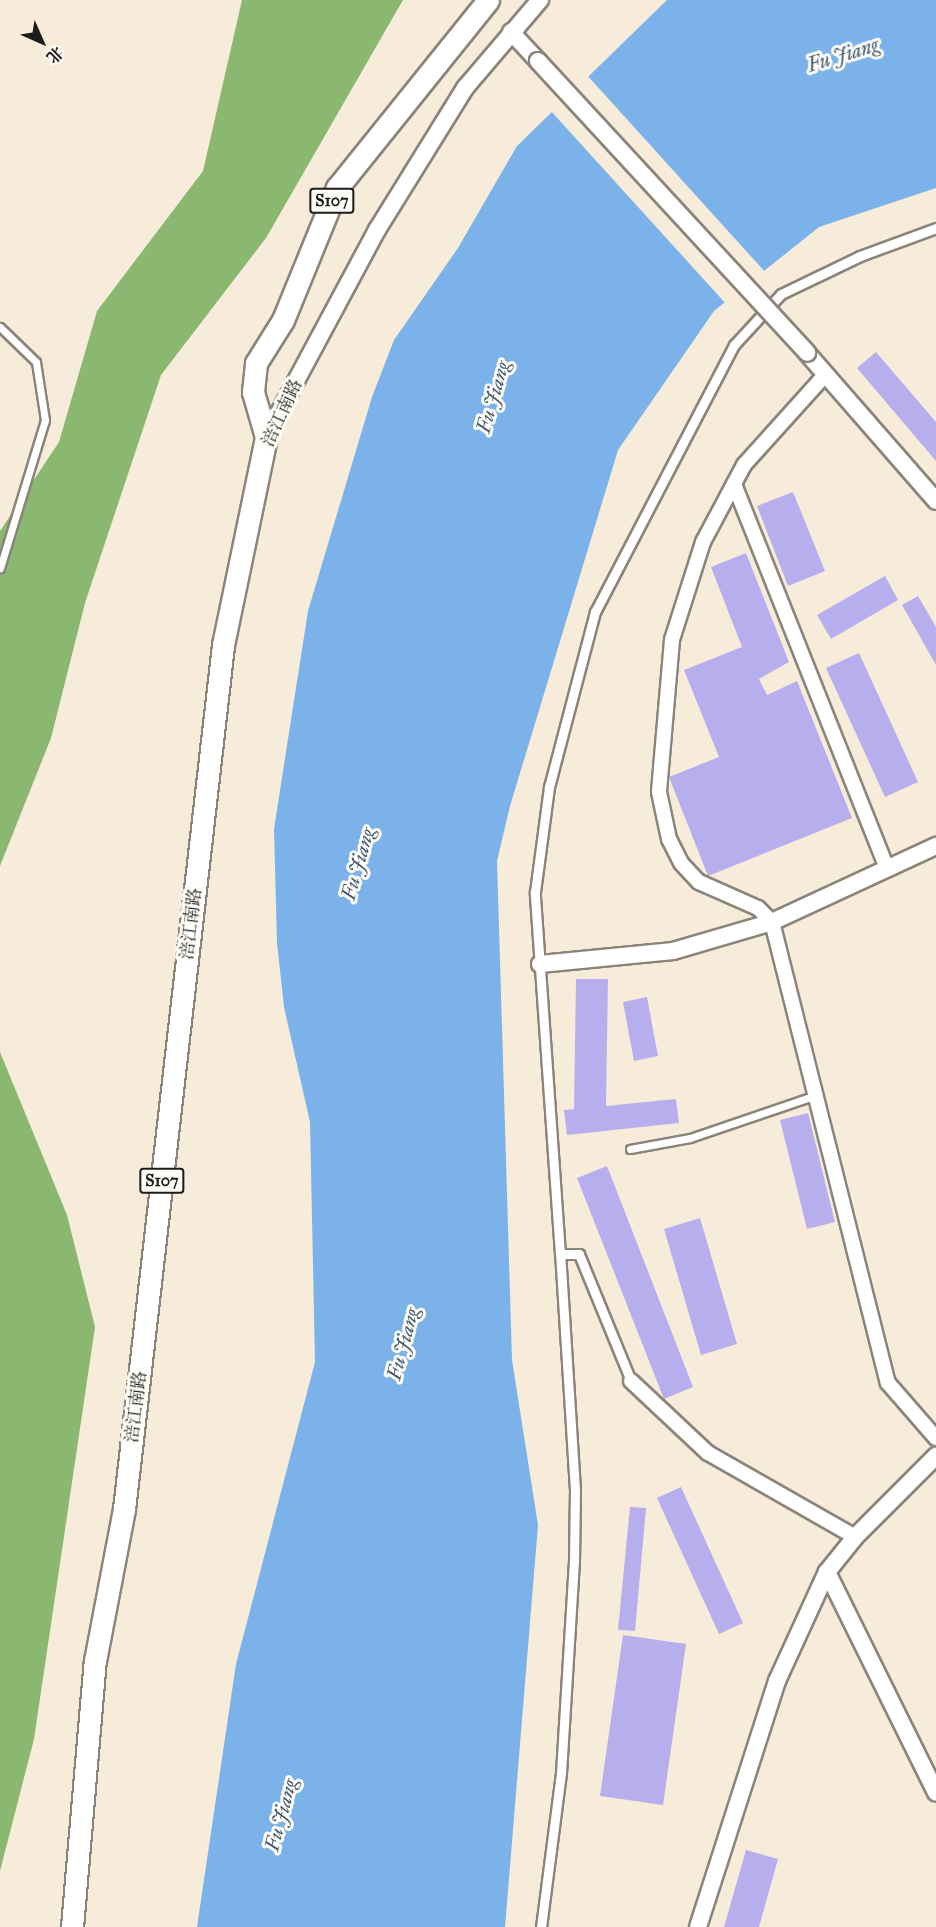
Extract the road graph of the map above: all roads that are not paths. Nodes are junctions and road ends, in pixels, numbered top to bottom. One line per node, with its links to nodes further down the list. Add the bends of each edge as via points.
1 (488, 0): 7 (main road, S107, via 338,188 283,320 256,363 253,392)
2 (540, 0): 3 (street, 涪江南路)
3 (511, 32): 6 (street, bridge); 7 (street, 涪江南路, via 465,88 377,230)
4 (936, 228): 14 (street, via 860,256 781,294 734,345 595,612 549,787 535,892)
5 (0, 327): 10 (lane, via 36,362 45,420)
6 (825, 375): 8 (street, via 783,418 744,465); 9 (street)
7 (266, 437): 24 (main road, 涪江南路 / S107, via 223,645 124,1509 95,1661)
8 (734, 484): 12 (street); 13 (street, via 703,542 672,640 659,792 669,839 681,863 699,882 758,908)
9 (936, 501)
10 (0, 568)
11 (935, 848): 12 (street)
12 (887, 869): 13 (street)
13 (772, 921): 14 (street, via 673,951); 15 (street)
14 (540, 964): 17 (street)
15 (816, 1095): 16 (lane, via 690,1138); 19 (street, via 888,1383)
16 (630, 1149)
17 (560, 1254): 18 (street, via 579,1254); 25 (street, via 575,1490 574,1561 561,1773)
18 (631, 1381): 21 (street, via 708,1453)
19 (936, 1438)
20 (936, 1456): 21 (street)
21 (855, 1537): 22 (street)
22 (827, 1572): 23 (street); 26 (street, via 777,1681)
23 (936, 1793)
24 (72, 1927)
25 (541, 1927)
26 (699, 1927)

